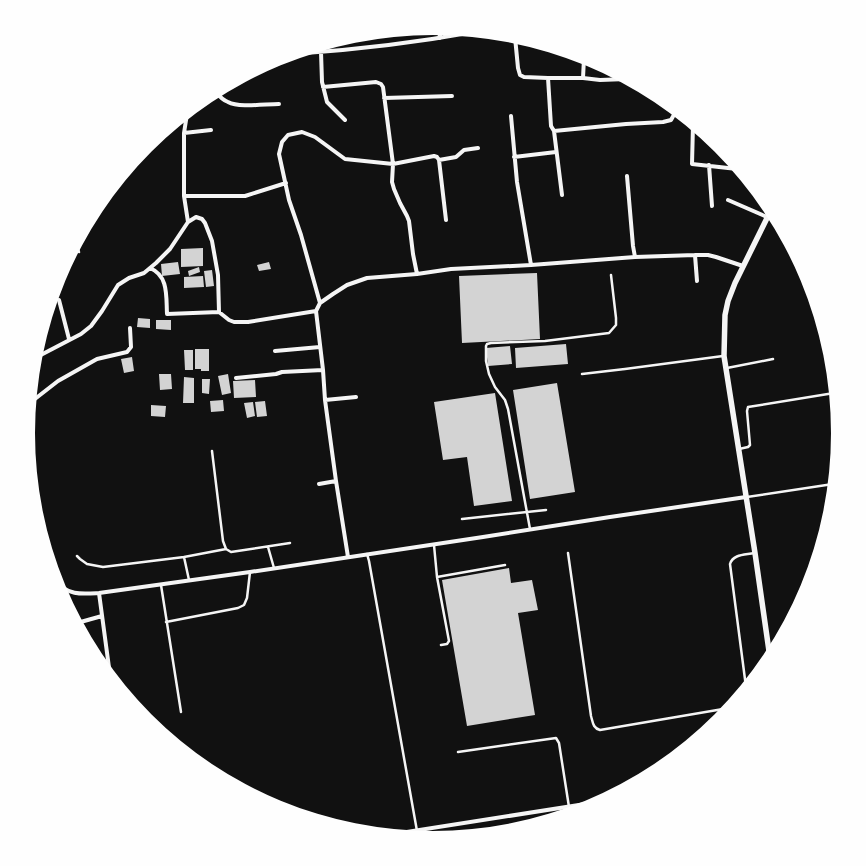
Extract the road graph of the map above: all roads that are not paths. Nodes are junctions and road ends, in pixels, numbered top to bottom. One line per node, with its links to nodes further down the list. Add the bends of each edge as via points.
1 (453, 36): 2 (street)
2 (440, 38): 4 (street, via 373,48)
3 (516, 44): 6 (street, via 520,75)
4 (321, 52): 9 (street)
5 (584, 65): 7 (street)
6 (548, 78): 7 (street); 19 (street, via 551,126)
7 (583, 78): 8 (street)
8 (617, 80)
9 (323, 88): 12 (street, via 376,82 383,87); 16 (street, via 327,102)
10 (452, 96): 12 (street)
11 (221, 97): 13 (street, via 229,103 239,105)
12 (384, 98): 26 (street)
13 (279, 104)
14 (510, 116): 24 (street)
15 (674, 116): 19 (street, via 666,122)
16 (345, 120)
17 (186, 121): 21 (street)
18 (211, 130): 21 (street)
19 (554, 131): 23 (street)
20 (693, 132): 27 (street, via 692,164)
21 (184, 133): 32 (street)
22 (478, 148): 25 (street, via 464,150 456,157)
23 (556, 152): 24 (street); 31 (street)
24 (514, 156): 40 (street)
25 (439, 160): 26 (street, via 434,156); 36 (street)
26 (393, 164): 30 (street, via 345,159 315,137 302,132 288,135 282,142 279,154); 43 (street, via 392,182 409,221)
27 (709, 165): 28 (street); 34 (street)
28 (729, 168)
29 (627, 176): 39 (street)
30 (286, 183): 32 (street, via 245,196); 47 (street, via 288,200 301,235)
31 (562, 195)
32 (184, 196): 37 (street)
33 (728, 200): 35 (street)
34 (712, 206)
35 (767, 217): 41 (street)
36 (446, 220)
37 (188, 222): 42 (street, via 170,249); 49 (street, via 196,217 202,219 212,241 218,275)
38 (695, 255): 39 (street); 41 (street, via 708,255); 45 (street)
39 (635, 257): 40 (street)
40 (532, 265): 43 (street, via 451,269)
41 (743, 266): 55 (street, via 728,301 725,315)
42 (150, 268): 49 (street, via 159,274 164,284 167,314); 51 (street, via 118,285 91,326)
43 (417, 274): 47 (street, via 367,278 347,285)
44 (611, 275): 72 (lane, via 616,325 609,333 545,341 491,343 486,346 489,374 508,409)
45 (697, 281)
46 (59, 300): 51 (street)
47 (320, 303): 48 (street)
48 (316, 311): 49 (street, via 248,322 234,322); 52 (street)
49 (219, 312)
50 (130, 328): 63 (street, via 131,347 127,352 97,359 58,381)
51 (69, 339): 54 (street)
52 (320, 347): 53 (street); 58 (street)
53 (276, 351)
54 (43, 353)
55 (724, 356): 57 (street); 59 (lane)
56 (773, 359): 57 (lane)
57 (726, 369): 65 (street)
58 (323, 370): 60 (street); 64 (street)
59 (582, 374)
60 (236, 378)
61 (829, 394): 65 (lane, via 748,407 750,445)
62 (356, 397): 64 (street)
63 (37, 398)
64 (325, 400): 67 (street)
65 (739, 449): 70 (street)
66 (212, 451): 78 (lane)
67 (336, 481): 68 (street); 83 (street)
68 (319, 484)
69 (828, 485): 70 (lane)
70 (746, 497): 74 (street); 80 (street)
71 (546, 510): 72 (lane)
72 (527, 512): 73 (lane); 74 (lane)
73 (462, 520)
74 (530, 530): 76 (street)
75 (290, 542): 77 (lane)
76 (434, 544): 81 (street); 88 (lane)
77 (268, 547): 78 (lane, via 231,552); 86 (lane)
78 (226, 549): 84 (lane)
79 (568, 553): 100 (lane, via 591,716 596,729)
80 (755, 553): 97 (street); 99 (lane, via 735,557 730,564)
81 (367, 554): 83 (street); 104 (lane)
82 (76, 556): 84 (lane, via 87,564 103,567)
83 (348, 557): 86 (street)
84 (184, 558): 89 (lane)
85 (505, 565): 88 (lane)
86 (274, 568): 87 (street)
87 (250, 572): 89 (street); 95 (lane, via 248,598 244,605)
88 (437, 577): 96 (lane, via 449,642)
89 (189, 580): 90 (street)
90 (161, 584): 92 (street); 95 (lane)
91 (68, 591): 92 (street, via 77,594)
92 (98, 593): 93 (street)
93 (102, 616): 94 (street); 98 (street)
94 (82, 621)
95 (166, 622): 101 (lane)
96 (441, 645)
97 (768, 647)
98 (108, 663)
99 (745, 680)
100 (718, 710)
101 (181, 712)
102 (458, 752): 103 (lane, via 556,738 559,743)
103 (569, 807): 104 (street)
104 (417, 830)

